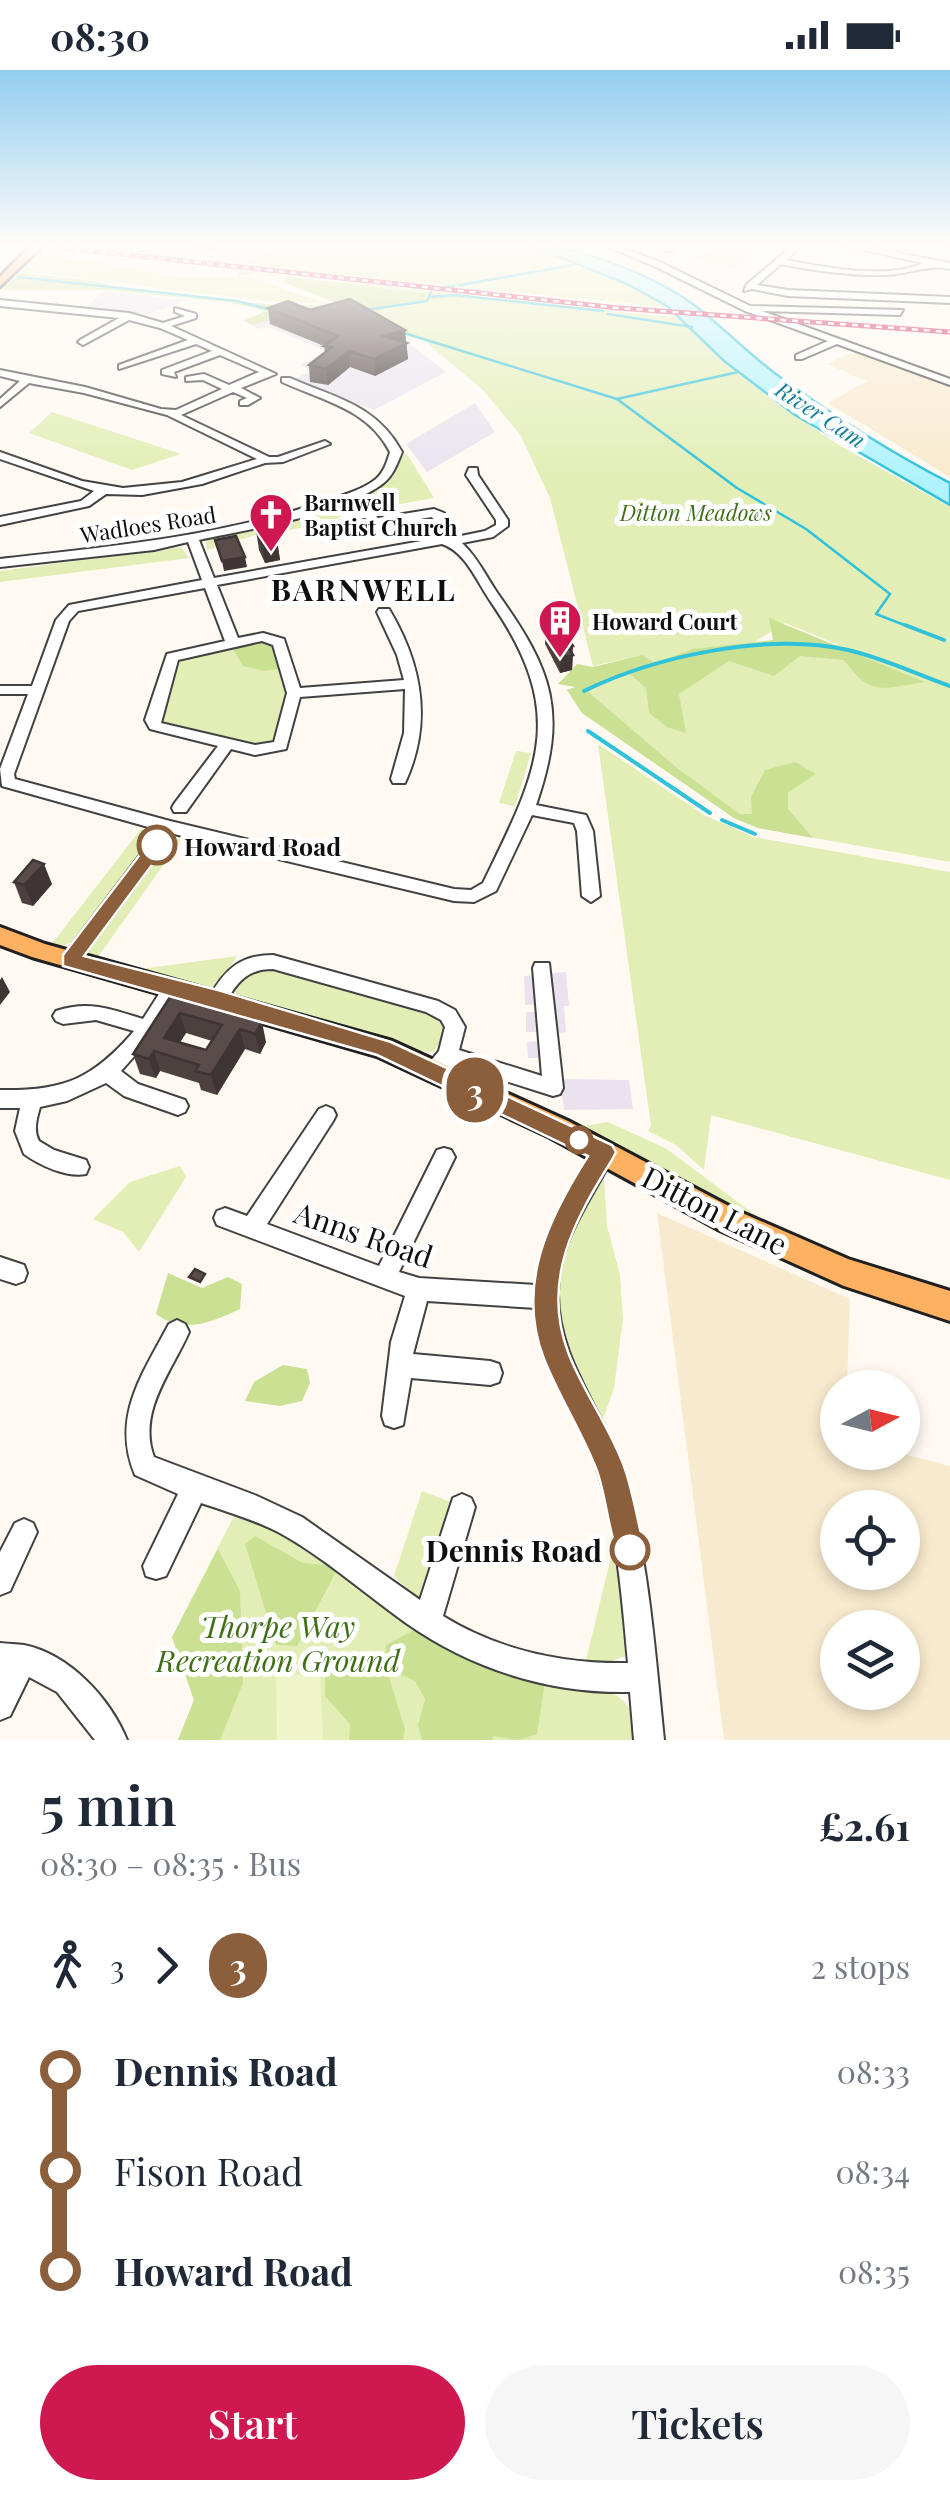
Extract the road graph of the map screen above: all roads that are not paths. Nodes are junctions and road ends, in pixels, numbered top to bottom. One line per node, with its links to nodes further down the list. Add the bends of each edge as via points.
1 (117, 322): 8 (street, via 80,341)
2 (149, 322): 5 (street)
3 (176, 322): 5 (street)
4 (785, 322): 7 (street)
5 (163, 326): 6 (street)
6 (198, 340): 9 (street); 11 (street)
7 (844, 341): 10 (street); 17 (street)
8 (104, 343)
9 (222, 352): 12 (street); 14 (street, via 164,372)
10 (799, 356)
11 (122, 366)
12 (268, 372): 18 (street); 29 (street, Wadloes Road, via 371,416 386,429 396,452 386,476 362,492 292,516)
13 (0, 373): 16 (street)
14 (172, 375)
15 (190, 379): 18 (street)
16 (27, 380): 20 (street); 21 (street)
17 (950, 382)
18 (230, 388): 19 (street, via 256,398); 21 (street)
19 (244, 403)
20 (0, 404)
21 (173, 412): 24 (street, via 177,420)
22 (325, 444): 24 (street)
23 (0, 455): 26 (street)
24 (264, 460): 26 (street, via 153,488)
25 (474, 470): 30 (street, via 502,526)
26 (104, 490): 27 (street, via 85,504)
27 (0, 520)
28 (344, 524): 30 (street, via 434,513)
29 (192, 539): 31 (street, Wadloes Road); 32 (street)
30 (452, 541): 32 (street); 42 (street, via 513,625 539,676 546,748)
31 (0, 563)
32 (208, 582): 34 (street); 37 (street, via 69,611)
33 (384, 611): 35 (street)
34 (232, 642): 38 (street, via 277,639); 39 (street, via 172,657 152,720)
35 (414, 684): 38 (street); 40 (street, via 412,741)
36 (0, 690): 37 (street)
37 (38, 690): 43 (street, via 8,782)
38 (294, 694): 39 (street, via 281,746 265,751)
39 (227, 744): 41 (street)
40 (399, 780)
41 (180, 808)
42 (527, 809): 43 (street, via 490,887 464,896); 44 (street, via 580,819)
43 (170, 827): 46 (street)
44 (592, 896)
45 (0, 936): 46 (main road, Ditton Lane)
46 (70, 960): 48 (main road, Ditton Lane)
47 (542, 968): 52 (street, via 553,996 553,1088)
48 (174, 988): 49 (main road, Ditton Lane); 51 (street)
49 (218, 998): 52 (main road, Ditton Lane); 52 (street, via 253,960 430,1006 453,1020 454,1038)
50 (64, 1016): 51 (street, via 82,1008)
51 (148, 1028): 53 (street)
52 (440, 1063): 58 (main road, Ditton Lane)
53 (108, 1074): 55 (street, via 74,1092); 56 (street)
54 (0, 1099): 55 (street)
55 (32, 1100): 60 (street, via 22,1127 28,1146)
56 (178, 1106)
57 (326, 1115): 62 (street)
58 (604, 1152): 65 (street, via 555,1238); 66 (main road, Ditton Lane, via 730,1221 844,1272)
59 (444, 1157): 63 (street)
60 (78, 1167)
61 (226, 1218): 62 (street, Anns Road)
62 (253, 1228): 63 (street, Anns Road)
63 (384, 1279): 64 (street, Anns Road)
64 (419, 1289): 65 (street, Anns Road); 68 (street)
65 (546, 1297): 78 (street, via 555,1354 611,1470 630,1550)
66 (950, 1306)
67 (177, 1332): 71 (street, via 140,1408 135,1449 144,1466)
68 (400, 1365): 69 (street); 70 (street)
69 (490, 1373)
70 (394, 1416)
71 (194, 1489): 74 (street); 76 (street, via 290,1523)
72 (462, 1506): 76 (street)
73 (24, 1532): 75 (street)
74 (156, 1566)
75 (0, 1581)
76 (428, 1620): 78 (street, via 482,1652 550,1671)
77 (12, 1658): 79 (street); 80 (street, via 69,1682)
78 (644, 1677): 81 (street)
79 (0, 1706)
80 (112, 1740)
81 (649, 1740)

